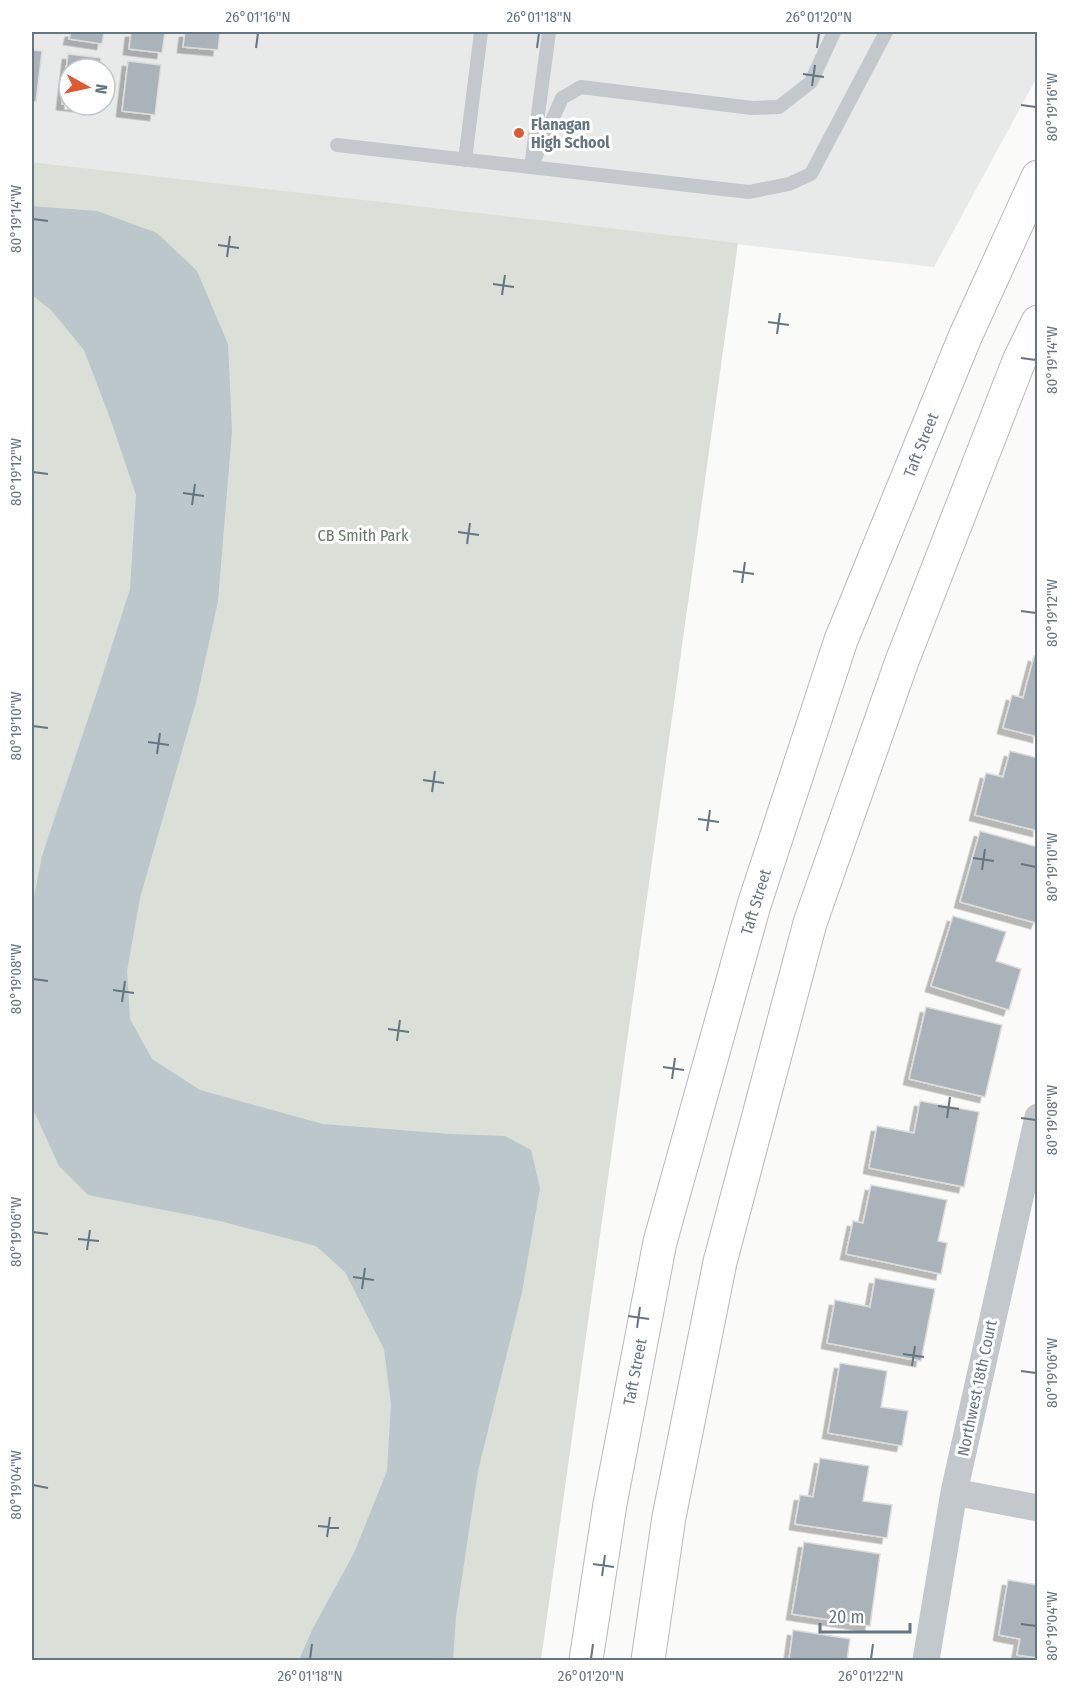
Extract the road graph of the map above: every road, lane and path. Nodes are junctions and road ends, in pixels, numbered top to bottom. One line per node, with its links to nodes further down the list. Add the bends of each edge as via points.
1 (481, 32): 6 (lane)
2 (549, 32): 7 (lane)
3 (834, 32): 7 (lane, via 811,82 779,107 752,108 581,87 561,98)
4 (886, 32): 7 (lane, via 811,174 789,184 749,192)
5 (338, 145): 6 (lane)
6 (465, 160): 7 (lane)
7 (531, 167)
8 (1038, 177): 13 (street, Taft Street, via 965,337 841,640 754,905 660,1242 610,1504)
9 (1038, 322): 14 (street, via 902,660 810,923 720,1262 669,1517)
10 (1037, 1121): 11 (street, Northwest 18th Court)
11 (954, 1492): 12 (street); 15 (street, Northwest 18th Court)
12 (1038, 1508)
13 (586, 1660)
14 (648, 1660)
15 (926, 1660)

